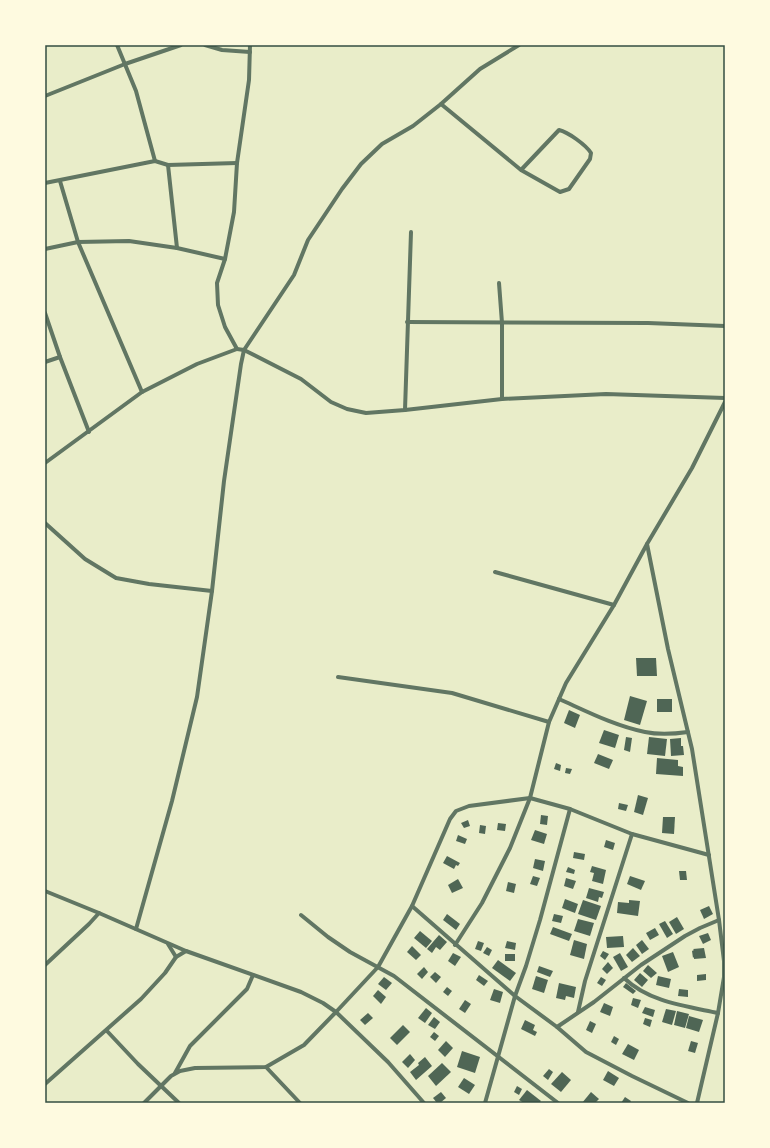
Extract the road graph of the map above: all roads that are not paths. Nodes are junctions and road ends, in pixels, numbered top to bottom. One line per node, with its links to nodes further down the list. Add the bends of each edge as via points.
1 (117, 45): 7 (street)
2 (181, 45): 7 (street)
3 (205, 45): 6 (street, via 222,50)
4 (250, 45): 6 (street)
5 (515, 46): 9 (street, via 480,69)
6 (250, 52): 11 (street, via 249,80)
7 (125, 64): 8 (street); 10 (street, via 136,91)
8 (45, 96)
9 (442, 104): 13 (street); 27 (street, via 413,126 382,144 361,164 308,240 294,274)
10 (155, 161): 12 (street); 14 (street)
11 (237, 163): 12 (street); 20 (street, via 234,212)
12 (168, 165): 18 (street)
13 (521, 170): 13 (street, via 560,192 568,189 590,159 591,153 565,132 558,130)
14 (60, 181): 15 (street); 17 (street)
15 (45, 183)
16 (411, 232): 23 (street)
17 (78, 242): 18 (street, via 129,241); 19 (street); 30 (street)
18 (177, 248): 20 (street)
19 (45, 249)
20 (225, 259): 26 (street, via 217,282 218,305 225,327)
21 (499, 283): 24 (street)
22 (45, 313): 28 (street)
23 (407, 322): 24 (street); 34 (street)
24 (502, 323): 25 (street); 32 (street)
25 (725, 326)
26 (237, 349): 27 (street); 30 (street, via 197,364)
27 (244, 350): 34 (street, via 301,379 331,402 347,409 366,412); 40 (street, via 224,481)
28 (60, 358): 29 (street); 35 (street)
29 (45, 362)
30 (142, 392): 35 (street)
31 (725, 398): 32 (street, via 606,394)
32 (502, 399): 34 (street)
33 (725, 402): 38 (street, via 692,468)
34 (406, 410)
35 (89, 432): 36 (street)
36 (45, 463)
37 (45, 523): 40 (street, via 85,559 116,578)
38 (647, 544): 41 (street); 45 (street)
39 (495, 572): 41 (street)
40 (212, 591): 55 (street, via 197,697 172,801)
41 (614, 605): 43 (street, via 566,683)
42 (338, 677): 44 (street, via 452,693)
43 (559, 699): 44 (street); 45 (street, via 602,718 645,732)
44 (549, 722): 46 (street)
45 (688, 732): 49 (street)
46 (530, 798): 47 (street); 51 (street, via 469,806 452,814); 57 (street, via 510,848 482,903)
47 (570, 809): 48 (street); 64 (street, via 526,966)
48 (632, 834): 49 (street); 66 (street, via 587,973)
49 (709, 855): 54 (street)
50 (45, 891): 52 (street)
51 (412, 906): 57 (street); 61 (street)
52 (100, 913): 55 (street); 60 (street)
53 (301, 915): 61 (street, via 328,938)
54 (719, 920): 63 (street, via 685,936); 67 (street, via 724,977)
55 (136, 929): 56 (street)
56 (167, 943): 58 (street); 59 (street)
57 (456, 945): 64 (street)
58 (186, 951): 59 (street); 62 (street)
59 (176, 957): 69 (street, via 156,984)
60 (45, 965)
61 (378, 967): 65 (street); 70 (street, via 394,976)
62 (253, 975): 65 (street, via 301,992); 72 (street, via 247,989 190,1046)
63 (624, 978): 66 (street); 67 (street, via 644,993 669,1002)
64 (515, 996): 68 (street); 70 (street)
65 (336, 1012): 71 (street, via 304,1045); 78 (street, via 388,1062)
66 (578, 1012): 68 (street)
67 (718, 1013): 82 (street)
68 (557, 1027): 81 (street, via 598,1059)
69 (107, 1031): 73 (street); 74 (street)
70 (499, 1057): 79 (street); 80 (street)
71 (266, 1067): 72 (street, via 195,1068); 77 (street)
72 (175, 1073): 74 (street)
73 (45, 1084)
74 (160, 1086): 75 (street); 76 (street)
75 (144, 1103)
76 (179, 1103)
77 (300, 1103)
78 (424, 1103)
79 (485, 1103)
80 (558, 1103)
81 (688, 1103)
82 (697, 1103)

